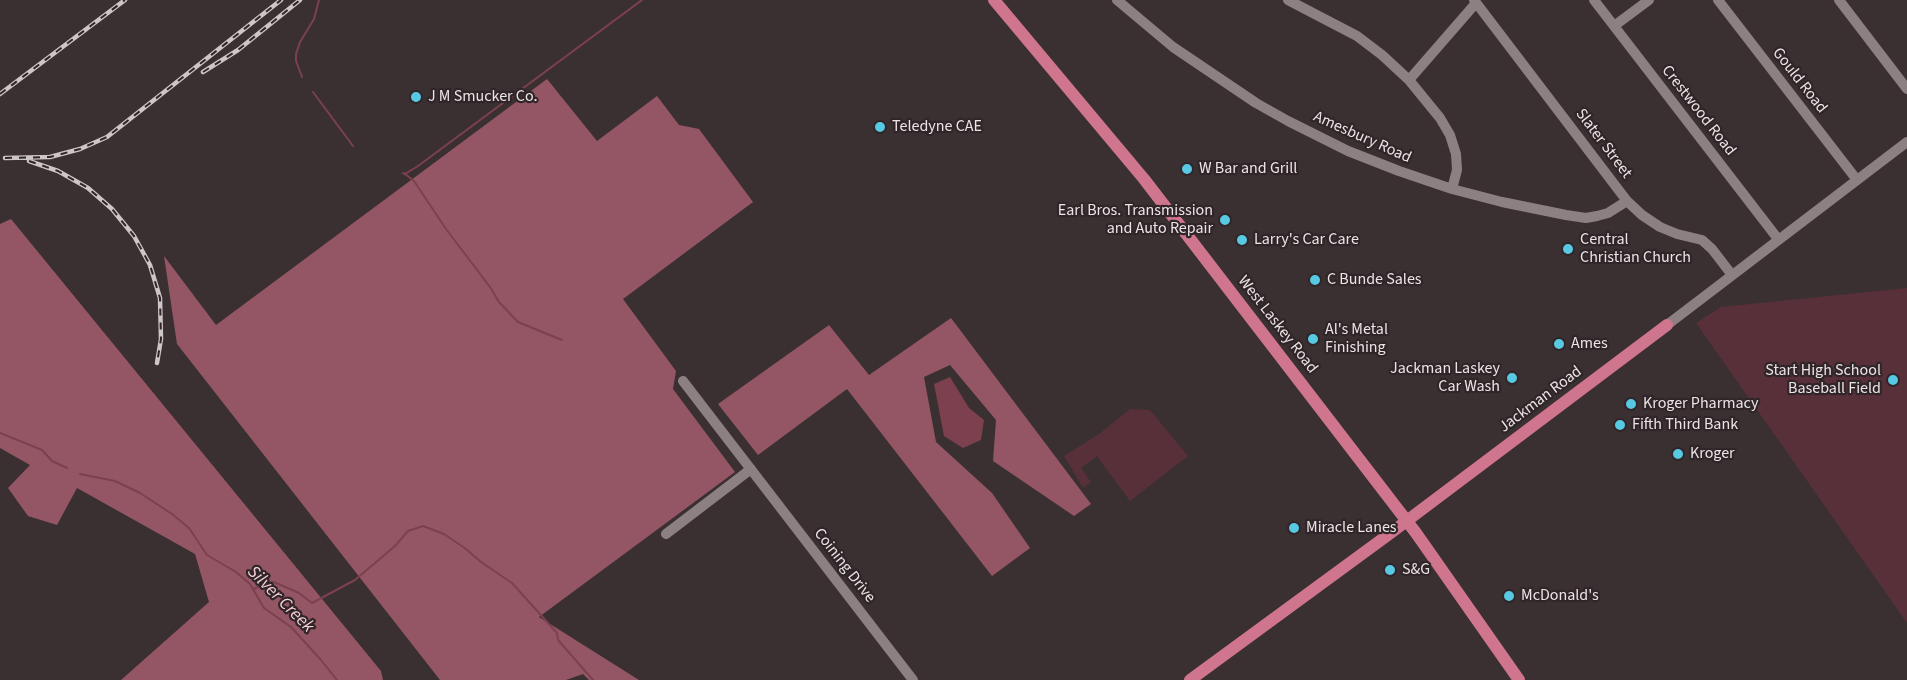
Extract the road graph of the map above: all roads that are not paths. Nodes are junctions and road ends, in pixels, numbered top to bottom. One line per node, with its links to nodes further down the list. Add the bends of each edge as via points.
1 (994, 0): 21 (main road, West Laskey Road, via 1138,171)
2 (1116, 0): 14 (street, Amesbury Road, via 1173,47 1288,121 1348,151)
3 (1288, 0): 10 (street, via 1357,36)
4 (1594, 0): 9 (street, Crestwood Road)
5 (1649, 0): 9 (street)
6 (1718, 0): 13 (street, Gould Road)
7 (1839, 0): 11 (street)
8 (1479, 2): 10 (street); 15 (street, Slater Street)
9 (1614, 26): 16 (street, Crestwood Road)
10 (1409, 80): 14 (street, via 1450,135 1457,170)
11 (1907, 89)
12 (1907, 142): 13 (street, Jackman Road)
13 (1857, 180): 16 (street, Jackman Road)
14 (1452, 189): 15 (street, Amesbury Road, via 1586,218 1608,213)
15 (1627, 201): 17 (street, Slater Street, via 1660,227 1701,240)
16 (1778, 240): 17 (street, Jackman Road)
17 (1732, 275): 18 (street, Jackman Road)
18 (1667, 325): 21 (main road, Jackman Road)
19 (683, 381): 20 (street, Coining Drive)
20 (751, 469): 22 (street); 23 (street, Coining Drive)
21 (1407, 521): 24 (main road, Jackman Road); 25 (main road, West Laskey Road)
22 (666, 534)
23 (913, 680)
24 (1190, 680)
25 (1520, 680)

